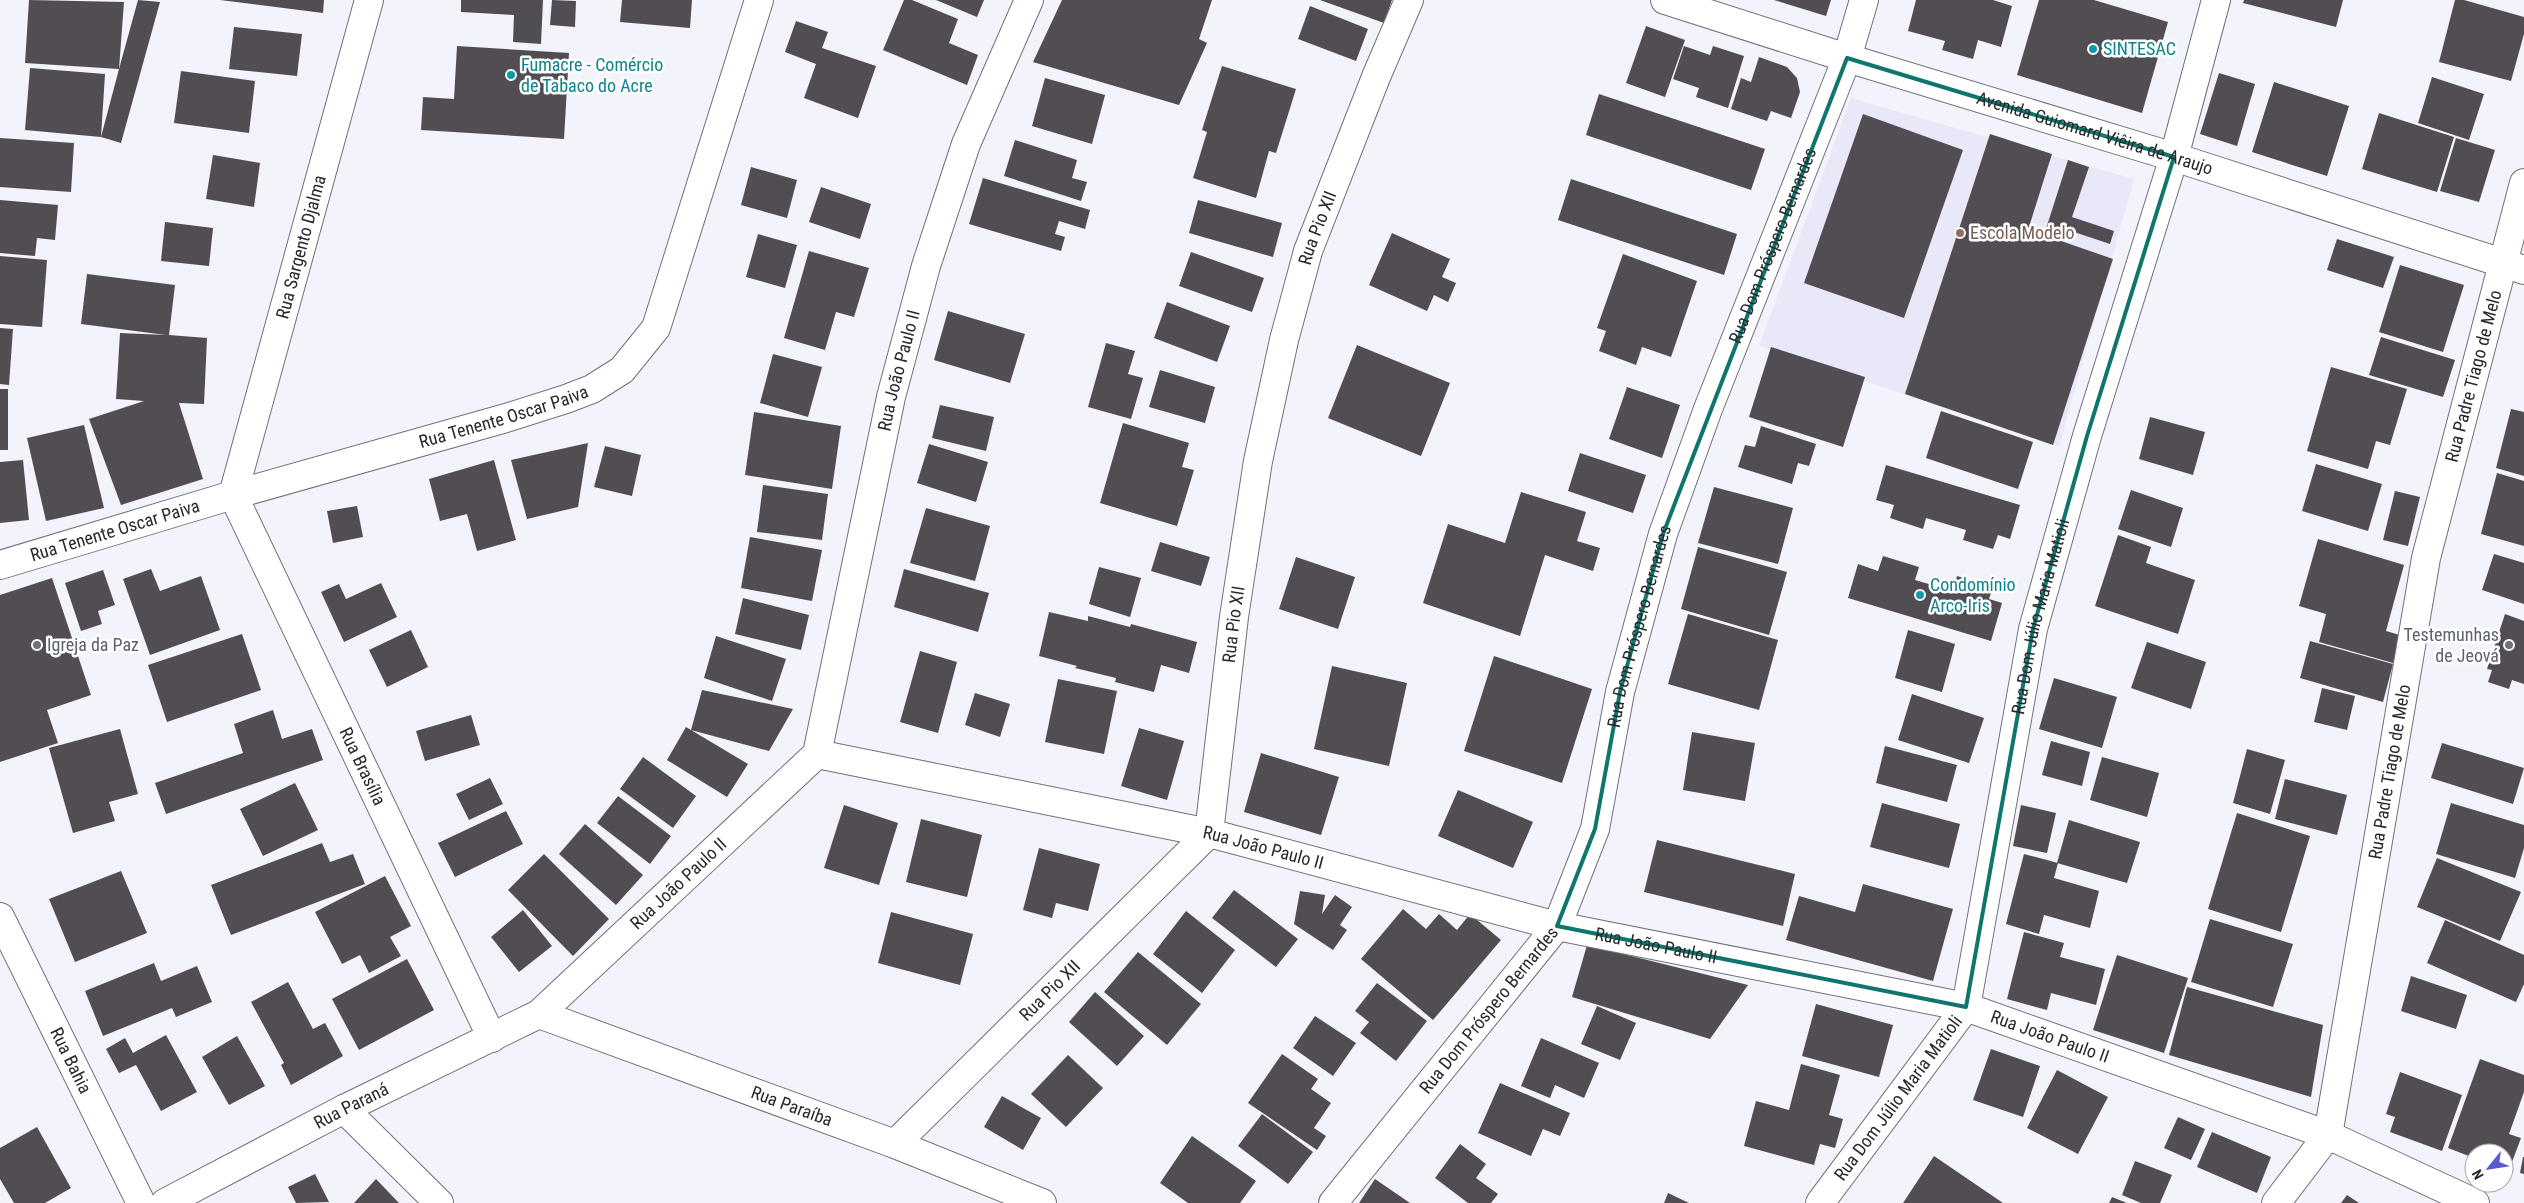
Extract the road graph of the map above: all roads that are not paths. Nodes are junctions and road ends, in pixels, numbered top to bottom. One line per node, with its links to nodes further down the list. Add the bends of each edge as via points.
1 (369, 0): 12 (street, Rua Sargento Djalma)
2 (759, 0): 12 (street, Rua Tenente Oscar Paiva, via 656,328 622,370 592,389 566,399)
3 (1029, 0): 14 (street, Rua João Paulo II, via 966,144 926,266 891,397)
4 (1409, 0): 15 (street, Rua Pio XII, via 1308,252 1284,340 1258,460 1234,617)
5 (1665, 0): 8 (street, Avenida Guiomard Viêira de Araujo)
6 (1864, 0): 8 (street, Rua Dom Próspero Bernardes)
7 (2216, 0): 9 (street, Rua Dom Júlio Maria Matioli)
8 (1847, 58): 9 (street, Avenida Guiomard Viêira de Araujo); 17 (street, Rua Dom Próspero Bernardes, via 1708,409 1663,534 1620,692 1595,829)
9 (2174, 157): 11 (street, Avenida Guiomard Viêira de Araujo); 18 (street, Rua Dom Júlio Maria Matioli, via 2087,436 2033,629)
10 (2524, 183): 11 (street, Rua Padre Tiago de Melo)
11 (2514, 266): 22 (street, Rua Padre Tiago de Melo, via 2426,558)
12 (233, 495): 13 (street, Rua Tenente Oscar Paiva); 20 (street, Rua Brasília)
13 (0, 565)
14 (817, 754): 15 (street, Rua João Paulo II); 19 (street, Rua João Paulo II)
15 (1209, 833): 17 (street, Rua João Paulo II); 23 (street, Rua Pio XII)
16 (0, 917): 24 (street, Rua Bahia)
17 (1558, 926): 18 (street, Rua João Paulo II); 28 (street, Rua Dom Próspero Bernardes)
18 (1966, 1007): 22 (street, Rua João Paulo II); 29 (street, Rua Dom Júlio Maria Matioli)
19 (539, 1014): 20 (street, Rua Paraná); 23 (street, Rua Paraíba)
20 (492, 1038): 21 (street, Rua Paraná)
21 (344, 1110): 25 (street, Rua Paraná); 26 (street)
22 (2328, 1134): 30 (street, Rua Padre Tiago de Melo); 31 (street, Rua João Paulo II)
23 (895, 1144): 27 (street, Rua Paraíba)
24 (141, 1203)
25 (165, 1203)
26 (439, 1203)
27 (1042, 1203)
28 (1333, 1203)
29 (1820, 1203)
30 (2276, 1203)
31 (2475, 1203)

